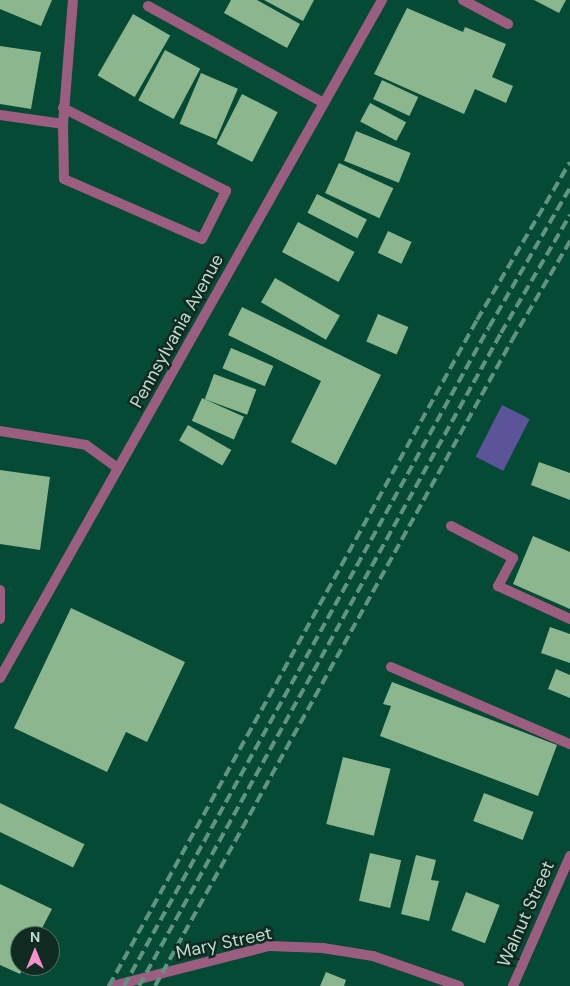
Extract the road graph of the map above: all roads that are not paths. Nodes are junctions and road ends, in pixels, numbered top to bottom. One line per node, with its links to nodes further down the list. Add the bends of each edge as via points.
1 (74, 0): 7 (street)
2 (382, 0): 6 (street, Pennsylvania Avenue)
3 (463, 0): 5 (street)
4 (148, 6): 6 (street)
5 (508, 24)
6 (324, 103): 11 (street, Pennsylvania Avenue)
7 (63, 108): 9 (street); 9 (street, via 226,191 202,239 64,179)
8 (0, 115): 9 (street)
9 (63, 124)
10 (0, 431): 11 (street, via 86,445)
11 (118, 468): 17 (street, Pennsylvania Avenue)
12 (451, 526): 15 (street, via 513,558 498,586)
13 (0, 590): 14 (street)
14 (0, 619)
15 (570, 619)
16 (391, 667): 18 (street)
17 (0, 678)
18 (570, 744)
19 (570, 856): 22 (street, Walnut Street)
20 (112, 986): 21 (street, Mary Street, via 269,946 323,948 373,956)
21 (459, 986)
22 (513, 986)

